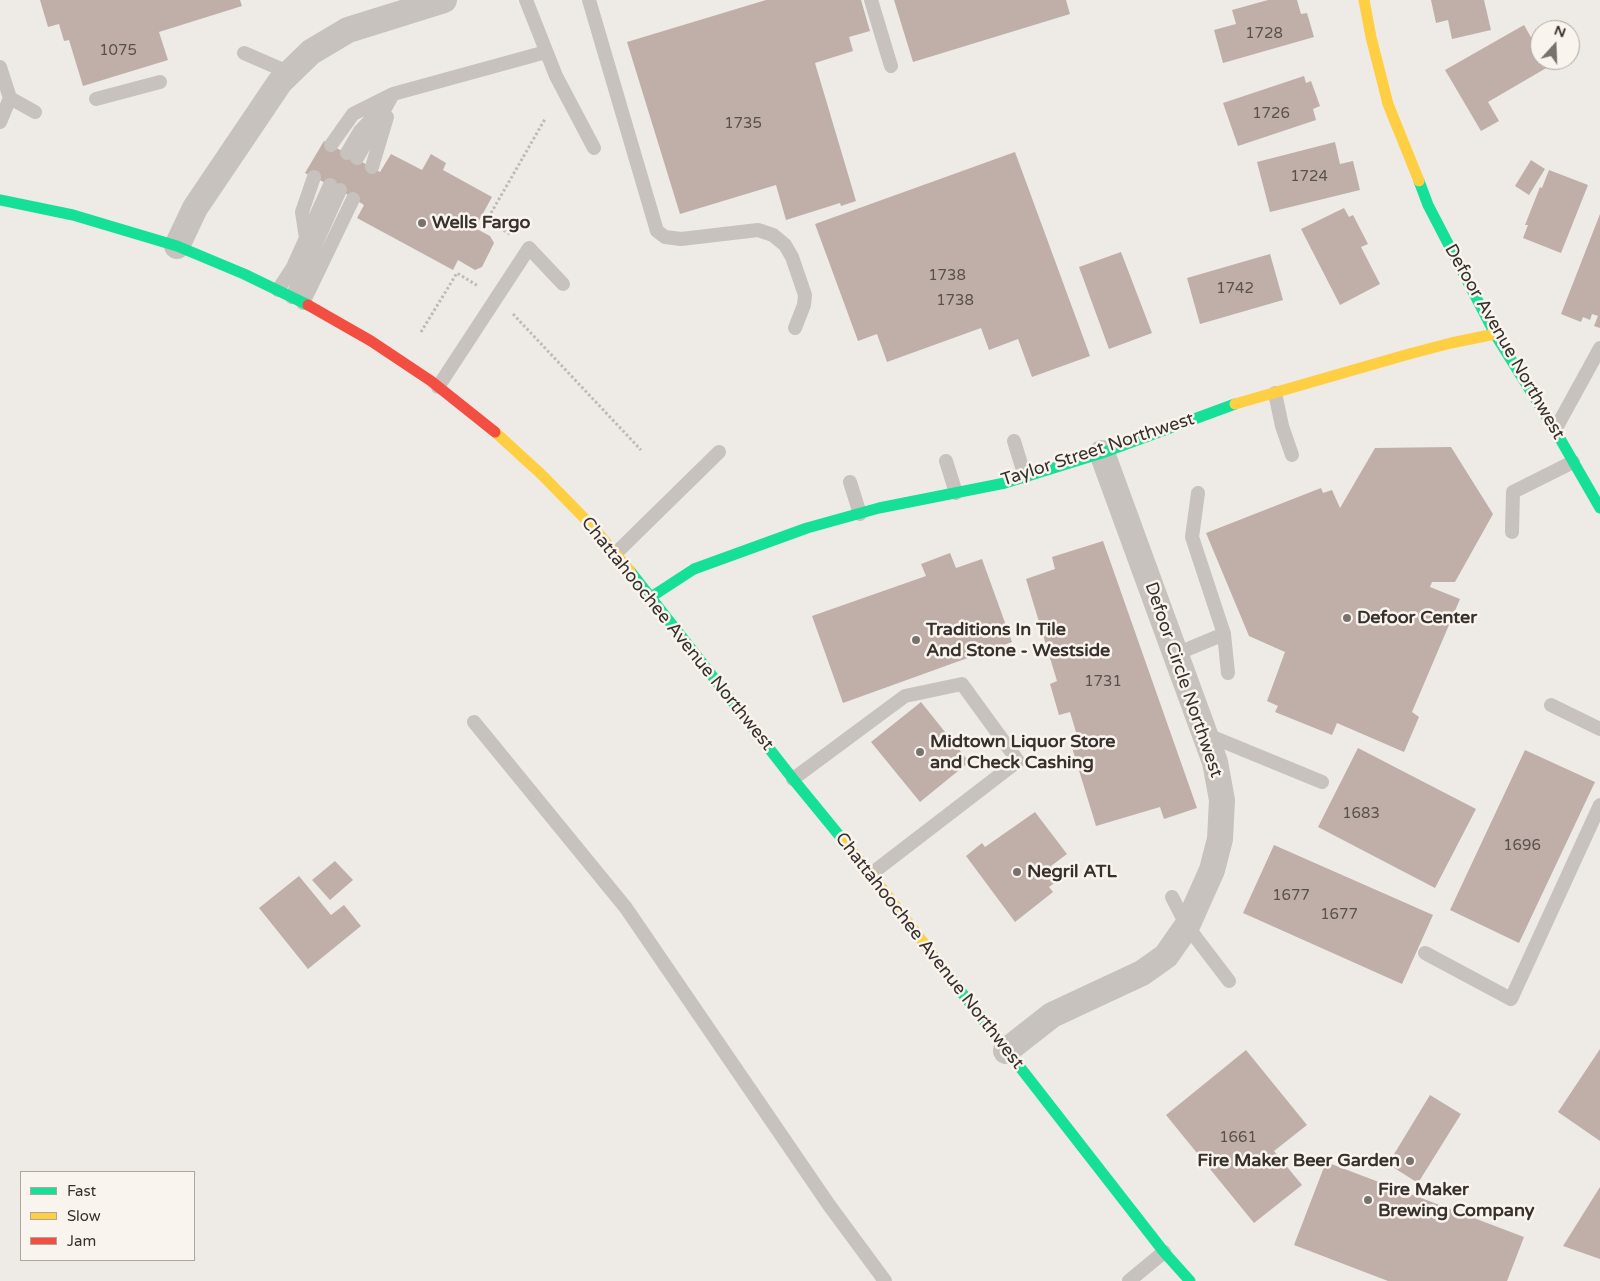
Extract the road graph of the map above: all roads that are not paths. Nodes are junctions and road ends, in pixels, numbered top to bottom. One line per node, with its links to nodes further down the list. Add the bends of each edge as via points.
1 (444, 0): 10 (street, via 348,30 311,52)
2 (526, 0): 6 (lane)
3 (589, 0): 29 (lane, via 657,231 665,237 681,239 758,230 773,235 785,245 792,258 805,295)
4 (871, 0): 8 (lane)
5 (1364, 0): 30 (street, Defoor Avenue Northwest, via 1388,104 1424,196)
6 (546, 52): 12 (lane); 18 (lane)
7 (244, 53): 10 (lane)
8 (891, 66)
9 (0, 67): 13 (lane)
10 (290, 72): 25 (street, via 195,208)
11 (160, 82): 14 (lane)
12 (393, 94): 17 (lane, via 353,114); 19 (lane); 20 (lane)
13 (10, 98): 15 (lane); 16 (lane)
14 (96, 99)
15 (35, 112)
16 (0, 122)
17 (331, 145)
18 (594, 148)
19 (352, 156)
20 (372, 167)
21 (314, 177): 24 (lane, via 302,212)
22 (353, 198): 28 (lane)
23 (0, 200): 25 (street, Chattahoochee Avenue Northwest, via 73,215)
24 (306, 238): 27 (lane); 28 (lane, via 335,188)
25 (176, 246): 27 (street, Chattahoochee Avenue Northwest)
26 (563, 284): 32 (lane, via 529,248)
27 (278, 290): 28 (street, Chattahoochee Avenue Northwest)
28 (298, 300): 32 (street, Chattahoochee Avenue Northwest, via 371,341)
29 (795, 328)
30 (1495, 334): 33 (street, Taylor Street Northwest); 34 (street, Defoor Avenue Northwest)
31 (1600, 348): 34 (lane)
32 (438, 387): 48 (street, Chattahoochee Avenue Northwest, via 541,474)
33 (1275, 393): 37 (street, Taylor Street Northwest, via 1226,407); 38 (lane)
34 (1554, 430): 40 (street, Defoor Avenue Northwest)
35 (1014, 441): 41 (lane)
36 (719, 452): 48 (lane)
37 (1102, 453): 41 (street, Taylor Street Northwest); 51 (street, Defoor Circle Northwest)
38 (1292, 455)
39 (946, 461): 43 (lane)
40 (1573, 462): 45 (street, Defoor Avenue Northwest); 47 (lane, via 1513,492)
41 (1025, 476): 43 (street, Taylor Street Northwest)
42 (850, 482): 46 (lane)
43 (956, 493): 46 (street, Taylor Street Northwest)
44 (1198, 493): 50 (lane, via 1192,537)
45 (1600, 508)
46 (860, 514): 49 (street, Taylor Street Northwest, via 807,528 694,569)
47 (1512, 532)
48 (615, 554): 49 (street, Chattahoochee Avenue Northwest)
49 (651, 597): 57 (street, Chattahoochee Avenue Northwest)
50 (1224, 634): 51 (lane); 52 (lane)
51 (1176, 654): 56 (street, Defoor Circle Northwest)
52 (1228, 673)
53 (1551, 704): 55 (lane)
54 (474, 722): 67 (lane, via 626,908 829,1205)
55 (1600, 729)
56 (1205, 734): 58 (lane); 62 (street, Defoor Circle Northwest, via 1215,762 1222,800 1220,839 1212,870)
57 (793, 779): 60 (street, Chattahoochee Avenue Northwest); 60 (lane, via 905,696 962,684 1018,761)
58 (1322, 782)
59 (1600, 805): 63 (lane, via 1511,999)
60 (871, 874): 65 (street, Chattahoochee Avenue Northwest)
61 (1172, 896): 62 (lane)
62 (1187, 926): 64 (lane); 65 (street, Defoor Circle Northwest, via 1166,956 1142,973 1052,1016)
63 (1425, 953)
64 (1229, 981)
65 (1006, 1050): 66 (street, Chattahoochee Avenue Northwest)
66 (1164, 1252): 68 (lane); 69 (street, Chattahoochee Avenue Northwest)
67 (885, 1281)
68 (1129, 1281)
69 (1190, 1281)

